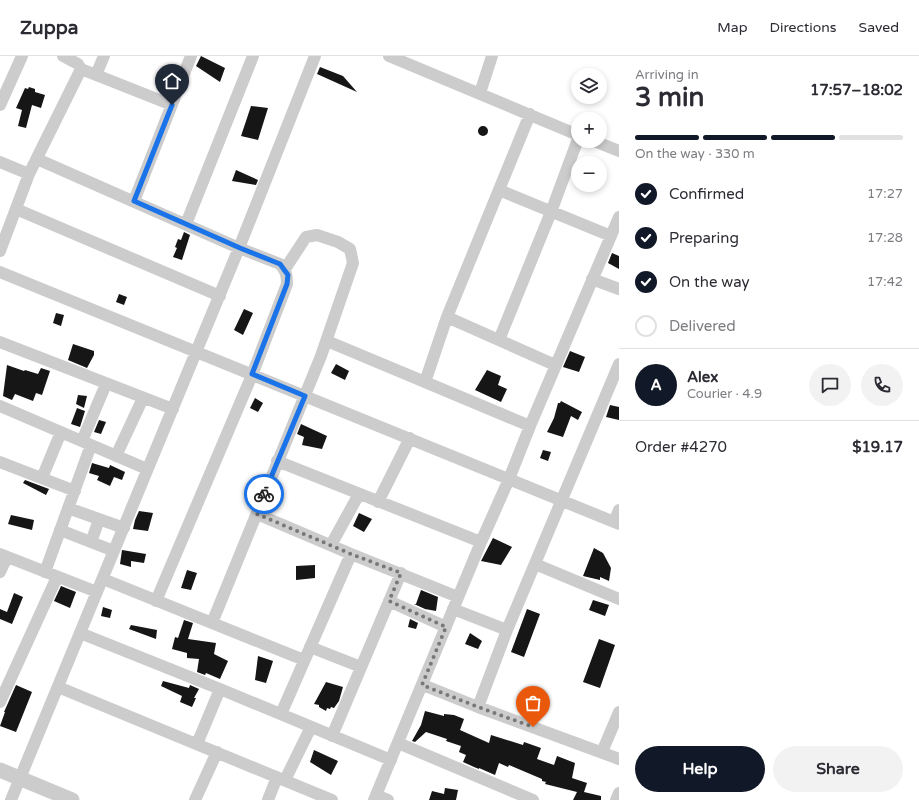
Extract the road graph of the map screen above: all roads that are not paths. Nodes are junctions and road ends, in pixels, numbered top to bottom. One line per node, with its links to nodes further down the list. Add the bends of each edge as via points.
1 (22, 56): 12 (street)
2 (63, 56): 9 (street, via 78,64)
3 (104, 56): 10 (street)
4 (191, 56): 13 (street)
5 (253, 56): 27 (street)
6 (315, 56): 29 (street)
7 (389, 56): 11 (street)
8 (492, 56): 11 (street)
9 (81, 70): 10 (street); 19 (street)
10 (96, 75): 13 (street)
11 (480, 93): 14 (street)
12 (0, 105)
13 (172, 105): 23 (street)
14 (530, 114): 15 (street); 22 (street)
15 (571, 132)
16 (607, 146): 18 (street)
17 (575, 148): 25 (street)
18 (619, 151)
19 (37, 158): 21 (street); 23 (street)
20 (0, 162): 21 (street)
21 (30, 174): 24 (street)
22 (499, 190): 25 (street); 36 (street)
23 (134, 201): 27 (street)
24 (16, 209): 30 (street); 35 (street)
25 (551, 212): 28 (street); 37 (street)
26 (619, 217): 28 (street)
27 (186, 224): 29 (street)
28 (614, 233): 33 (street)
29 (240, 248): 31 (street, via 280,264); 35 (street)
30 (0, 251)
31 (285, 269): 38 (street, via 306,237 316,234 350,249 353,263); 43 (street, via 288,275 287,284)
32 (0, 272): 40 (street)
33 (592, 279): 34 (street); 42 (street)
34 (619, 289)
35 (220, 296): 40 (street)
36 (447, 317): 37 (street); 44 (street)
37 (499, 340): 42 (street)
38 (327, 341): 44 (street); 46 (street)
39 (0, 342): 45 (street)
40 (197, 352): 43 (street); 49 (street)
41 (619, 364): 62 (street)
42 (556, 365): 50 (street)
43 (252, 374): 46 (street); 86 (street)
44 (425, 382): 50 (street)
45 (106, 384): 47 (street); 53 (street)
46 (305, 396): 52 (street); 55 (street)
47 (143, 398): 49 (street); 54 (street)
48 (0, 406): 51 (street)
49 (173, 409): 57 (street)
50 (530, 426): 59 (street)
51 (61, 432): 53 (street); 58 (street)
52 (410, 438): 59 (street); 63 (street)
53 (87, 443): 54 (street); 60 (street)
54 (116, 456): 57 (street)
55 (277, 461): 61 (street); 66 (street)
56 (0, 462): 58 (street)
57 (147, 469): 69 (street)
58 (42, 478): 60 (street)
59 (509, 479): 62 (street); 72 (street)
60 (75, 491): 64 (street)
61 (359, 494): 63 (street); 73 (street)
62 (562, 501): 68 (street); 77 (street)
63 (378, 502): 72 (street)
64 (68, 508): 67 (street); 70 (street)
65 (619, 510): 68 (street)
66 (257, 514): 73 (street); 89 (street)
67 (99, 520): 69 (street); 71 (street)
68 (617, 523)
69 (124, 528): 74 (street)
70 (60, 530): 71 (street); 79 (street)
71 (91, 542): 74 (street)
72 (481, 542): 84 (street)
73 (331, 545): 75 (street)
74 (114, 552): 82 (street)
75 (351, 554): 80 (street); 93 (street)
76 (3, 555): 78 (street); 79 (street)
77 (535, 564): 85 (street); 91 (street)
78 (0, 572)
79 (45, 572): 81 (street)
80 (401, 573): 84 (street); 87 (street)
81 (57, 577): 83 (street); 99 (street)
82 (103, 579): 83 (street); 86 (street)
83 (97, 592): 92 (street)
84 (458, 597): 88 (street)
85 (619, 600)
86 (156, 601): 89 (street)
87 (389, 601): 90 (street); 95 (street)
88 (453, 609): 90 (street); 91 (street)
89 (212, 623): 94 (street)
90 (446, 627): 96 (street)
91 (507, 630): 100 (street)
92 (80, 632): 97 (street); 98 (street)
93 (310, 647): 94 (street); 95 (street)
94 (304, 660): 102 (street)
95 (361, 667): 104 (street)
96 (422, 685): 100 (street); 105 (street)
97 (58, 688): 106 (street); 112 (street)
98 (220, 689): 102 (street); 106 (street)
99 (0, 702)
100 (478, 707): 108 (street)
101 (619, 712): 108 (street)
102 (281, 714): 103 (street)
103 (311, 727): 104 (street); 113 (street)
104 (332, 736): 110 (street)
105 (398, 743): 110 (street); 121 (street)
106 (197, 744): 107 (street)
107 (216, 752): 113 (street); 118 (street)
108 (602, 752): 109 (street)
109 (619, 759)
110 (391, 760): 115 (street)
111 (0, 770): 112 (street)
112 (20, 778): 116 (street); 117 (street)
113 (281, 779): 119 (street); 120 (street)
114 (619, 793): 122 (street)
115 (379, 798)
116 (11, 800)
117 (72, 800)
118 (196, 800)
119 (268, 800)
120 (332, 800)
121 (533, 800)
122 (616, 800)

